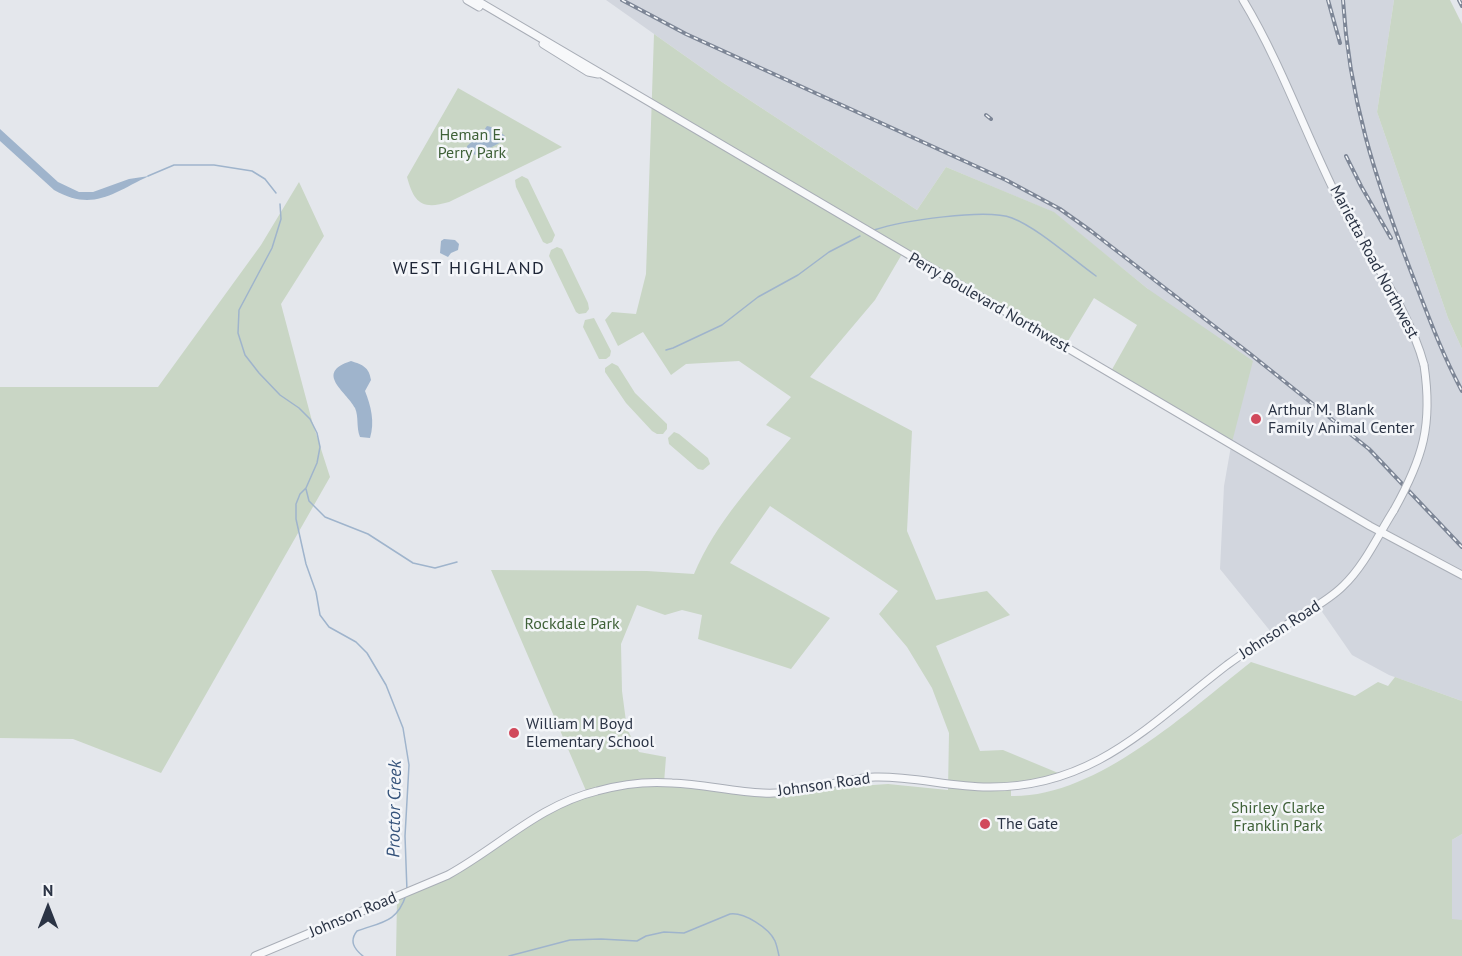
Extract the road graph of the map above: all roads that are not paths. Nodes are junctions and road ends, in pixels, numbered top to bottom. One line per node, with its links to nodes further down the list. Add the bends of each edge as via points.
1 (467, 0): 4 (street, Perry Boulevard Northwest, via 588,72)
2 (476, 0): 4 (street, Perry Boulevard Northwest, via 581,60)
3 (1244, 0): 5 (street, Marietta Road Northwest, bridge, via 1338,198 1412,329 1424,365 1428,403 1420,456 1412,478)
4 (598, 74): 5 (street, Perry Boulevard Northwest)
5 (1380, 532): 6 (street, Perry Boulevard Northwest); 7 (street, Johnson Road, via 1355,572 1333,595 1240,656 1135,739 1081,769 1017,786 987,787 887,777 766,794 673,783 594,791 548,809 460,868)
6 (1462, 575)
7 (255, 956)

